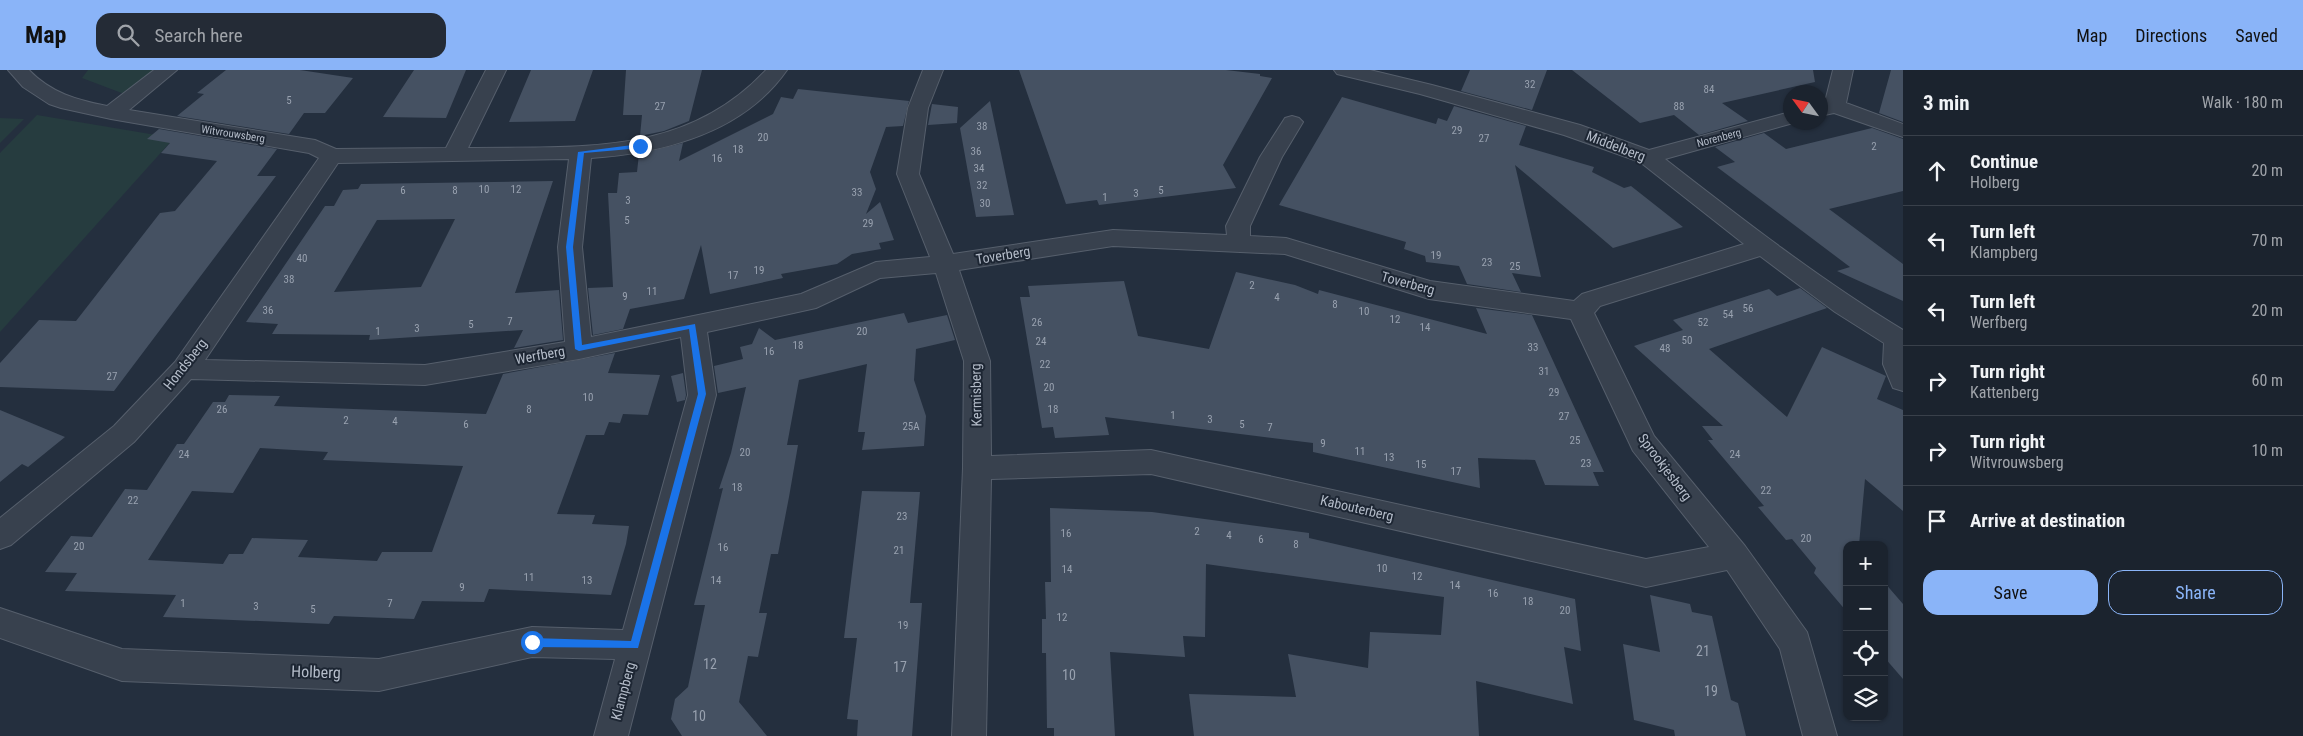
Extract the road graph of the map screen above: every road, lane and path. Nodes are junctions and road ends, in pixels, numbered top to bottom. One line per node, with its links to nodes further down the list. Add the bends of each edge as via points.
1 (167, 70): 9 (street)
2 (496, 70): 14 (street)
3 (777, 70): 13 (street, Witvrouwsberg, via 759,91 732,112 685,135 640,146)
4 (933, 70): 19 (street, Kermisberg, via 918,108 908,174)
5 (1344, 70): 16 (street, Middelberg, via 1572,130)
6 (1842, 70): 8 (street)
7 (20, 72): 9 (street, Witvrouwsberg, via 56,100)
8 (1828, 108): 12 (street)
9 (111, 113): 15 (street, Witvrouwsberg, via 314,147)
10 (1783, 120): 16 (street, Norenberg)
11 (1292, 122): 17 (street, via 1271,157 1238,226)
12 (1903, 131)
13 (581, 152): 14 (street, Witvrouwsberg); 23 (street, via 570,247)
14 (454, 155): 15 (street, Witvrouwsberg)
15 (332, 156): 24 (street, Hondsberg)
16 (1648, 157): 18 (street, Middelberg)
17 (1239, 243): 19 (street, Toverberg, via 1113,238); 20 (street, Toverberg, via 1286,246 1429,290)
18 (1763, 247): 20 (street, via 1591,300); 22 (street, Middelberg, via 1844,306)
19 (946, 264): 21 (street, Werfberg, via 876,270 807,302); 26 (street, Kermisberg, via 977,361)
20 (1580, 311): 28 (street, Sprookjesberg, via 1643,443)
21 (693, 326): 23 (street, Werfberg); 30 (street, Klampberg, via 702,394)
22 (1900, 341): 25 (street, Middelberg, via 1896,364)
23 (579, 349): 24 (street, Werfberg, via 425,376)
24 (184, 369): 27 (street, Hondsberg, via 124,434)
25 (1903, 381)
26 (977, 468): 28 (street, Kabouterberg, via 1151,462 1646,573); 32 (street, Kermisberg)
27 (0, 536)
28 (1734, 554): 33 (street, Sprookjesberg, via 1796,644)
29 (0, 622): 30 (street, Holberg, via 122,665 379,675 532,642)
30 (635, 645): 31 (street, Klampberg)
31 (610, 736)
32 (969, 736)
33 (1820, 736)

